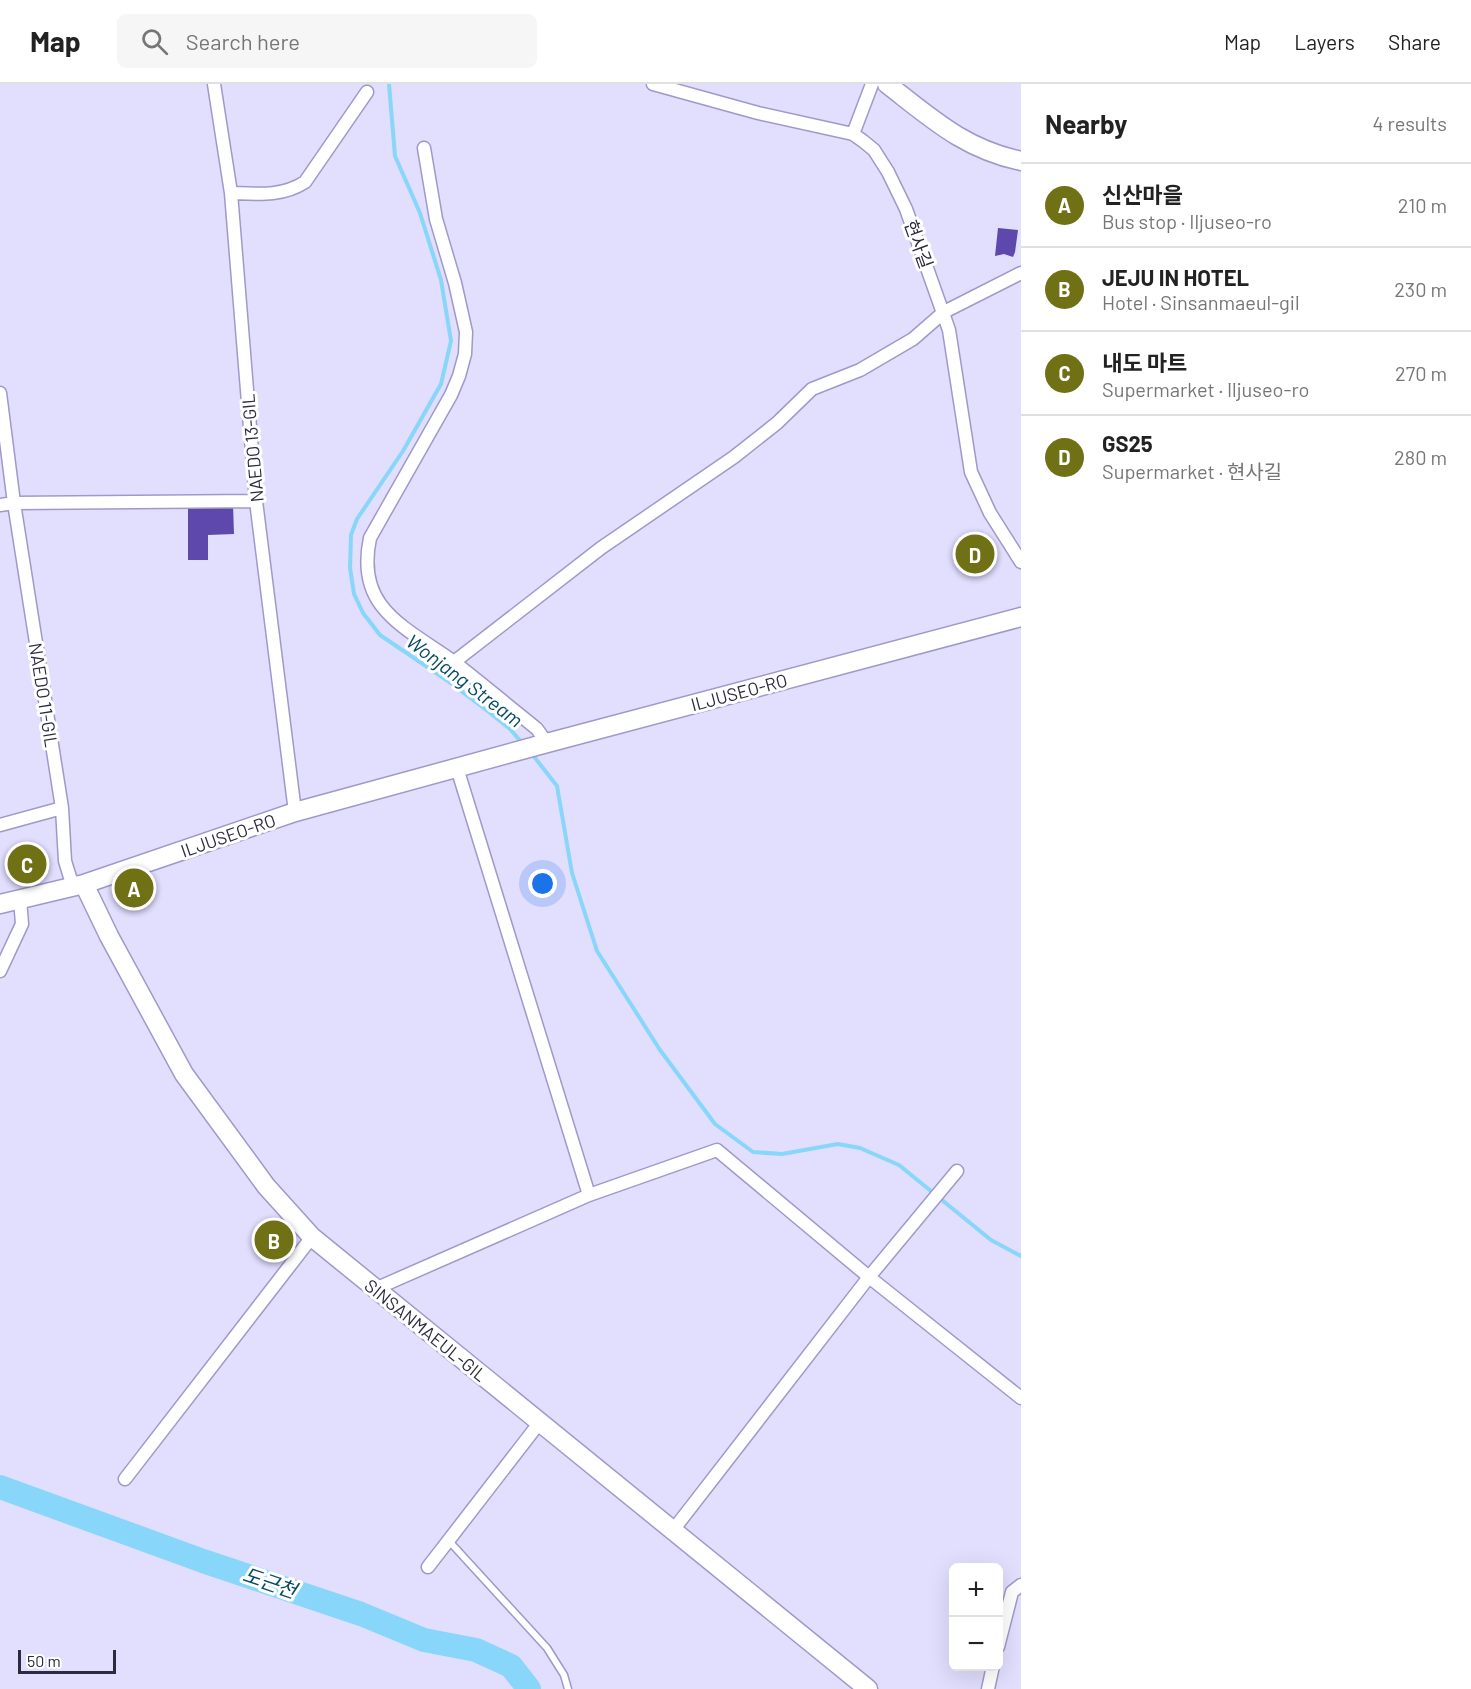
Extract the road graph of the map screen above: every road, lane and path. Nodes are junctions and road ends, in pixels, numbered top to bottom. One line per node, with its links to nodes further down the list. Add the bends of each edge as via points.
1 (214, 84): 9 (street, NAEDO 13-GIL)
2 (653, 84): 6 (street, 현사길)
3 (872, 84): 6 (street)
4 (887, 84): 8 (street, via 935,122 974,146)
5 (367, 92): 9 (street, via 305,182 280,193)
6 (853, 134): 11 (street, 현사길, via 874,150 888,172)
7 (424, 148): 18 (street, via 436,219 464,317 467,344 451,395 370,538 367,568 381,605)
8 (1021, 161)
9 (231, 193): 13 (street, NAEDO 13-GIL)
10 (1021, 273): 11 (street)
11 (944, 312): 16 (street, 현사길, via 971,472 990,513); 18 (street, via 913,339 860,370 812,389 734,458 601,548)
12 (0, 393): 14 (street, NAEDO 11-GIL)
13 (256, 501): 14 (street); 22 (street, NAEDO 13-GIL)
14 (14, 503): 15 (street); 21 (street, NAEDO 11-GIL)
15 (0, 505)
16 (1021, 562)
17 (1021, 617): 19 (street, ILJUSEO-RO)
18 (454, 662): 19 (street, via 537,729)
19 (542, 744): 20 (street, ILJUSEO-RO)
20 (457, 768): 22 (street, ILJUSEO-RO); 29 (street)
21 (62, 807): 23 (street); 24 (street, NAEDO 11-GIL, via 65,861)
22 (295, 812): 24 (street, ILJUSEO-RO)
23 (0, 825)
24 (78, 885): 25 (street, ILJUSEO-RO); 30 (street, SINSANMAEUL-GIL, via 184,1074 266,1186)
25 (20, 899): 26 (street, ILJUSEO-RO); 27 (street, via 22,924)
26 (0, 904)
27 (0, 971)
28 (954, 1176): 31 (street)
29 (589, 1196): 31 (street, via 717,1150); 32 (street)
30 (312, 1237): 32 (street, SINSANMAEUL-GIL); 35 (street)
31 (868, 1278): 33 (street); 36 (street)
32 (375, 1289): 34 (street, SINSANMAEUL-GIL)
33 (1021, 1398)
34 (540, 1422): 36 (street, SINSANMAEUL-GIL); 37 (street)
35 (125, 1479)
36 (674, 1529): 43 (street, SINSANMAEUL-GIL)
37 (449, 1541): 38 (street); 42 (lane, via 547,1648)
38 (428, 1567)
39 (1021, 1585): 40 (street, via 1012,1592)
40 (1003, 1630)
41 (992, 1671): 44 (street)
42 (568, 1689)
43 (868, 1689)
44 (988, 1689)

